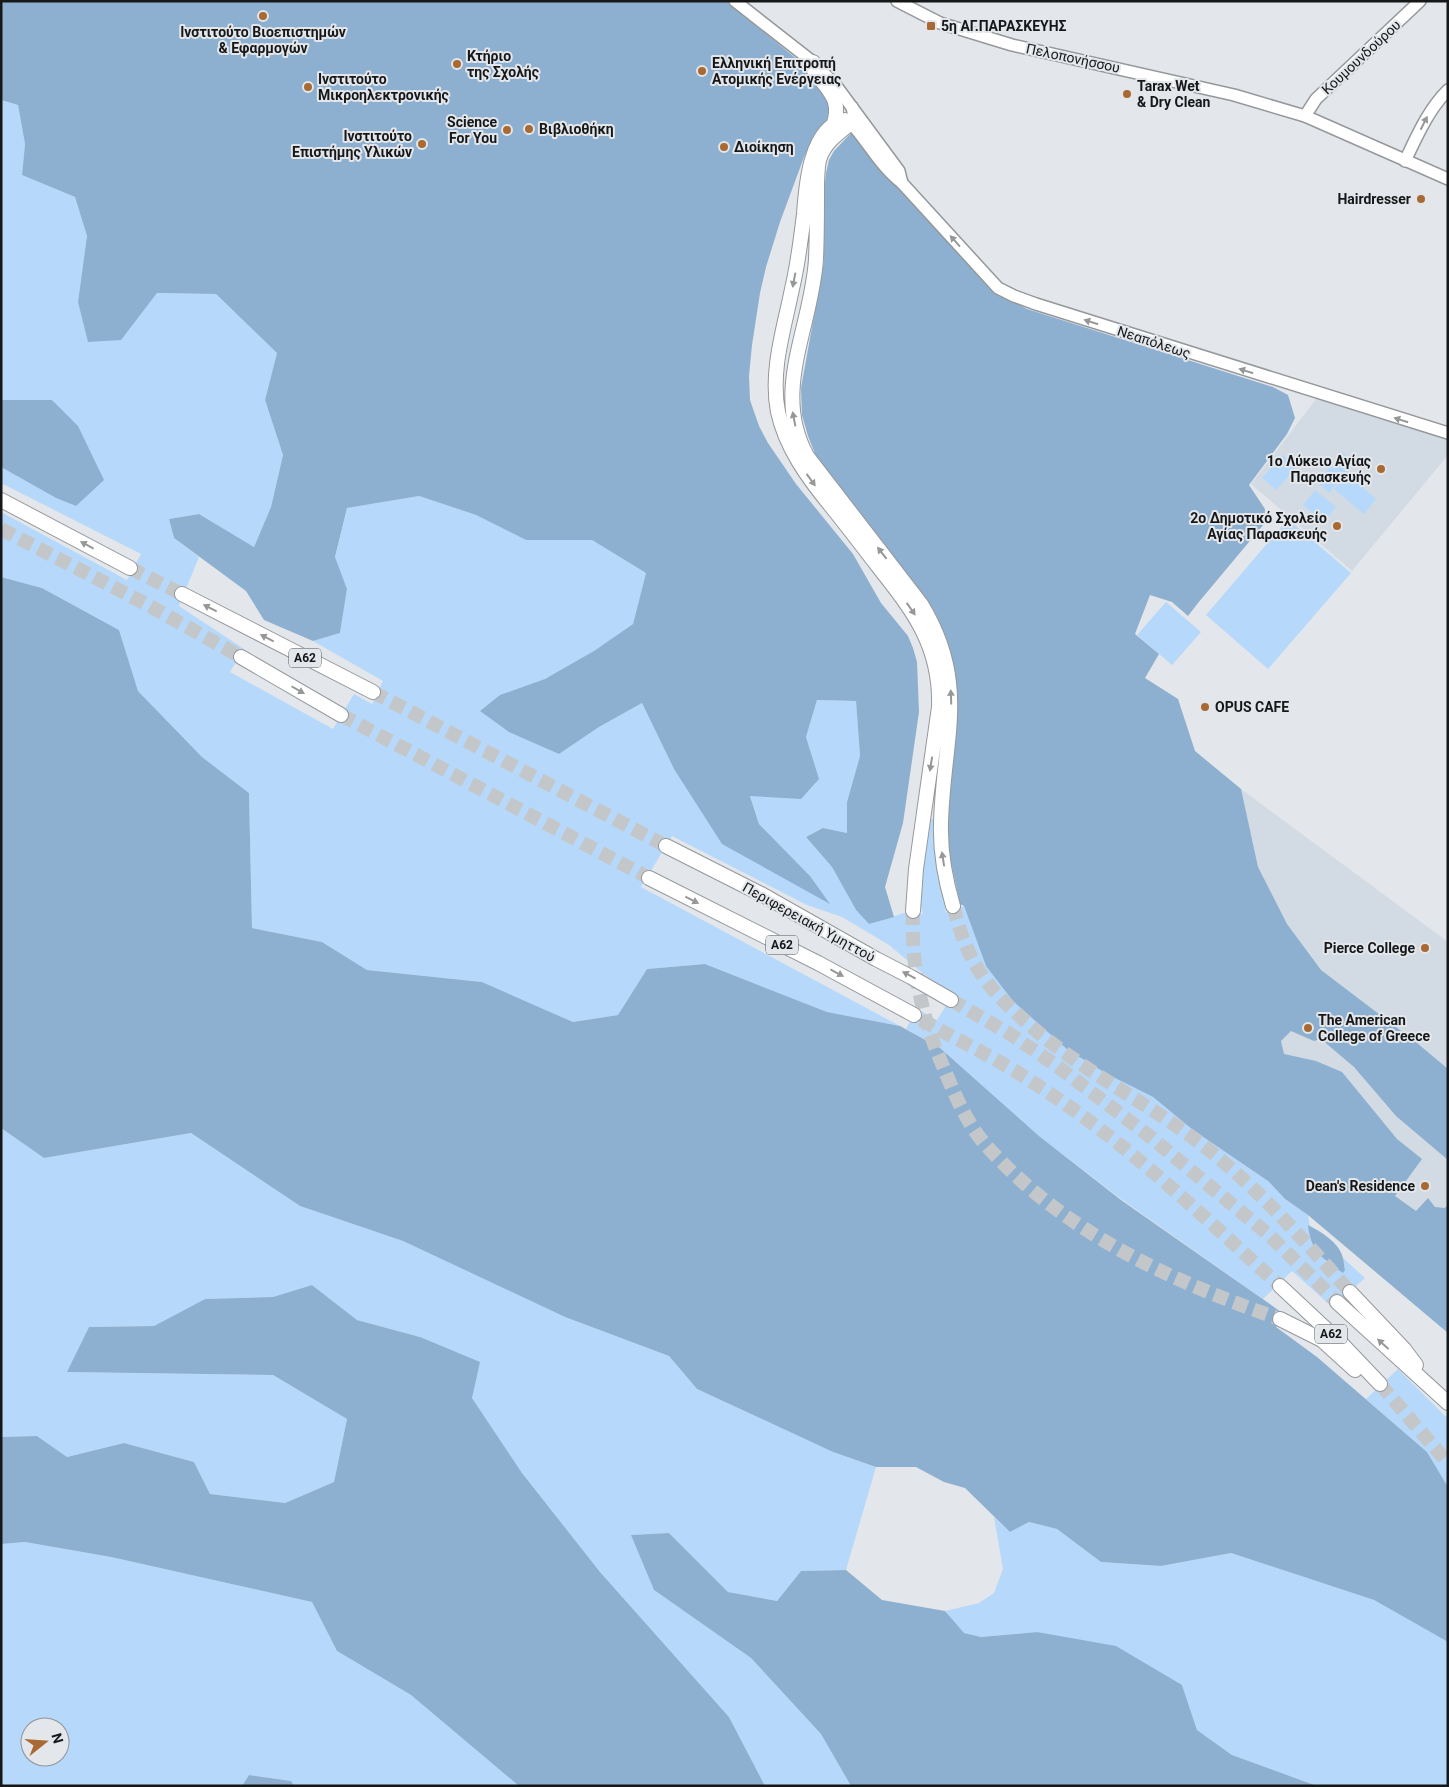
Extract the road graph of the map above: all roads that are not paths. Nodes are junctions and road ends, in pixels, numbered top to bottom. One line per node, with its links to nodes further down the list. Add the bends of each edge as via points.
1 (735, 1): 4 (street)
2 (897, 1): 7 (street, Πελοπονήσσου, via 940,22 986,38 1234,95)
3 (1420, 1): 7 (street, Κουμουνδούρου, via 1316,99)
4 (813, 62): 6 (street); 9 (highway, via 812,67 837,104)
5 (1448, 90): 10 (street, one-way to 5, via 1434,105)
6 (852, 107): 8 (street, via 854,116); 12 (street, via 899,171)
7 (1306, 116): 10 (street, Πελοπονήσσου)
8 (850, 122): 9 (highway, via 843,120); 12 (street, via 889,172); 22 (highway, one-way to 8, via 941,838 951,709 944,654 918,599 807,456 792,414 793,381 815,268 819,160 828,144)
9 (833, 126): 23 (highway, one-way to 23, via 812,157 806,186 799,252 778,353 778,410 787,440 799,462 912,609 935,661 939,707)
10 (1405, 160): 11 (street, Πελοπονήσσου)
11 (1448, 179)
12 (902, 183): 13 (street, Νεαπόλεως, one-way to 12, via 1221,364 1014,296 992,282)
13 (1448, 433)
14 (1, 500): 15 (highway, one-way to 14)
15 (130, 568)
16 (182, 594): 18 (highway, Α62, one-way to 16)
17 (240, 657): 19 (highway, Α62, one-way to 19)
18 (373, 692)
19 (341, 715)
20 (666, 846): 24 (highway, Περιφερειακή Υμηττού / Α62, one-way to 20)
21 (649, 878): 25 (highway, Α62, one-way to 25, via 818,962)
22 (953, 906)
23 (913, 911)
24 (950, 1000)
25 (914, 1015)
26 (1280, 1286): 29 (highway, Α62, via 1380,1384 1358,1372 1322,1340)
27 (1350, 1292): 30 (highway, via 1404,1349)
28 (1337, 1302): 30 (highway, Α62, one-way to 28)
29 (1280, 1319)
30 (1433, 1388): 31 (highway, Α62)
31 (1448, 1402)

